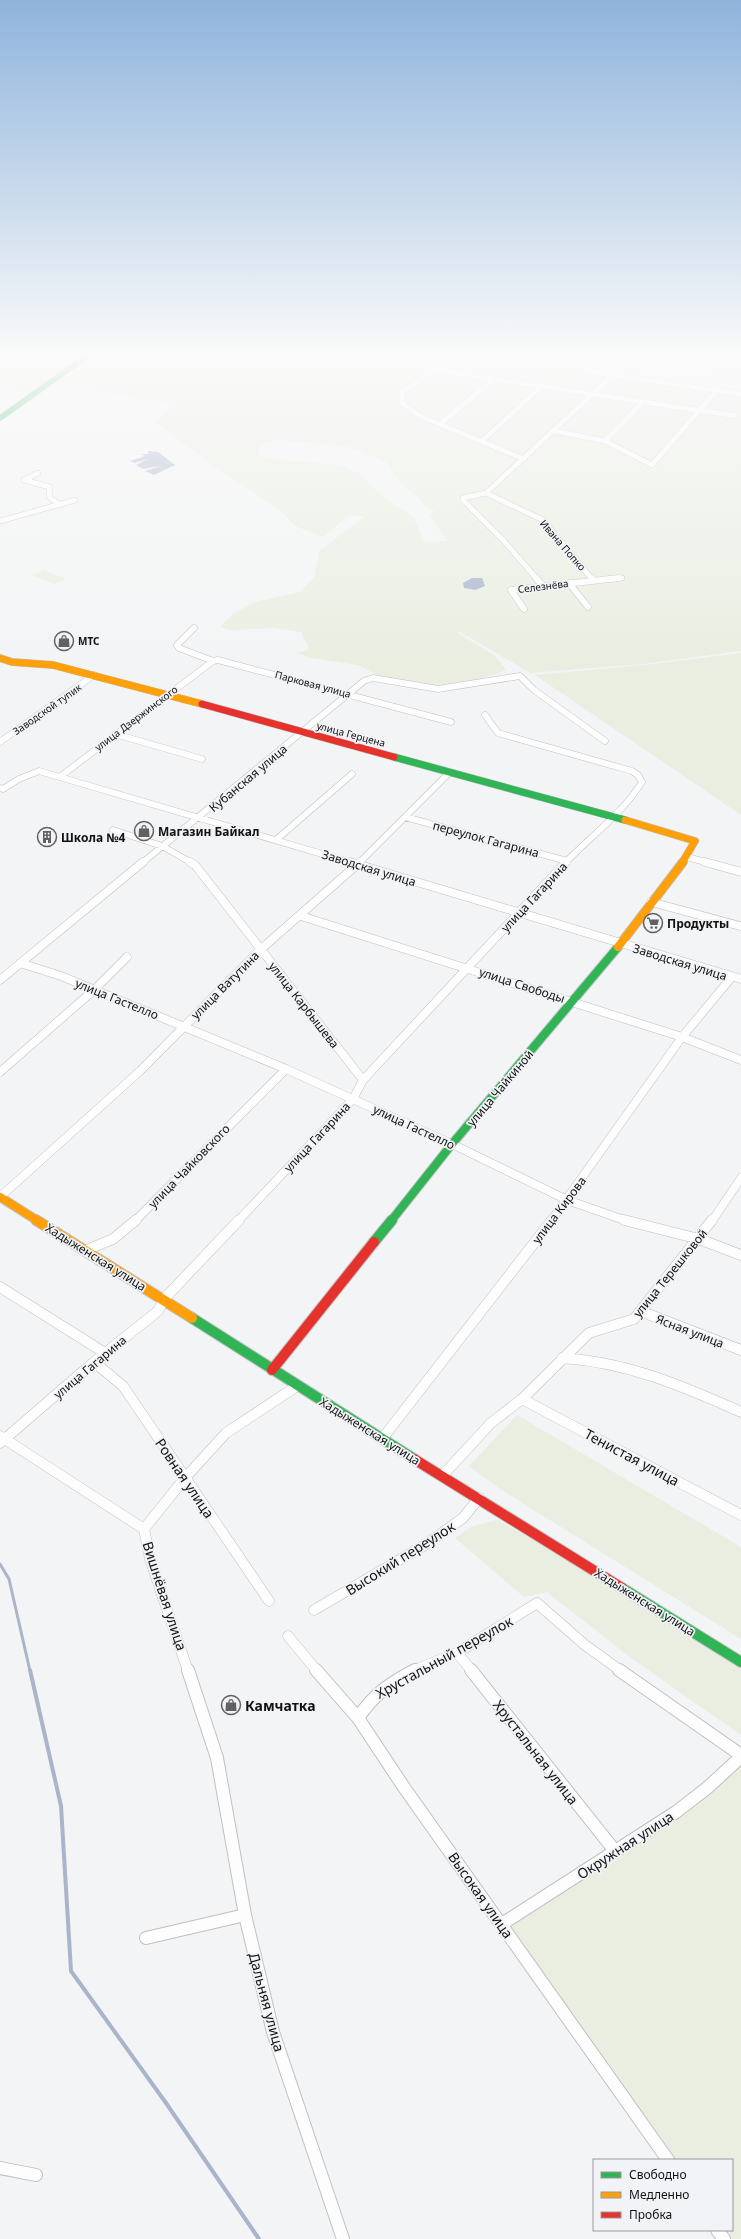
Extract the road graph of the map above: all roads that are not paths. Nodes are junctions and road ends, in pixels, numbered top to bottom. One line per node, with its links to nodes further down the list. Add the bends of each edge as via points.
1 (639, 458): 2 (street, via 652,465)
2 (658, 458)
3 (524, 459): 5 (street)
4 (38, 473): 7 (street, via 24,480 50,488 48,494)
5 (486, 494): 10 (street, Ивана Попко, via 543,520); 12 (street, via 462,498)
6 (75, 500): 7 (street)
7 (60, 505): 8 (street)
8 (0, 521)
9 (622, 578): 10 (street, Селезнёва)
10 (593, 580): 11 (street, Селезнёва)
11 (569, 583): 12 (street, Селезнёва); 13 (street)
12 (543, 586): 14 (street, Селезнёва, via 511,590)
13 (588, 607)
14 (524, 609)
15 (194, 628): 17 (street, Парковая улица, via 177,645)
16 (0, 658): 18 (street, улица Герцена, via 12,662 53,665)
17 (212, 661): 19 (street, Парковая улица, via 218,660); 20 (street, улица Дзержинского)
18 (94, 675): 20 (street, улица Герцена); 26 (street, Заводской тупик)
19 (349, 694): 22 (street, Парковая улица); 23 (street, Кубанская улица); 25 (street, Кубанская улица, via 364,681 373,678 440,689 520,676 534,690)
20 (166, 696): 23 (street, улица Герцена); 24 (street, улица Дзержинского)
21 (485, 715): 33 (street, улица Гагарина, via 498,733 632,771 638,775 642,782)
22 (451, 722)
23 (303, 732): 28 (street, улица Герцена); 34 (street, Кубанская улица)
24 (115, 734): 27 (street); 30 (street, улица Дзержинского)
25 (605, 741)
26 (0, 742)
27 (202, 759)
28 (450, 772): 32 (street, улица Ватутина); 33 (street, улица Герцена)
29 (352, 774): 36 (street)
30 (61, 776): 31 (street, Заводская улица, via 39,771 3,789); 34 (street, Заводская улица)
31 (0, 788)
32 (405, 817): 40 (street, переулок Гагарина); 41 (street, улица Ватутина)
33 (614, 817): 37 (street, улица Герцена); 40 (street, улица Гагарина)
34 (198, 820): 36 (street, Заводская улица); 38 (street, Кубанская улица)
35 (113, 830): 38 (street)
36 (276, 840): 41 (street, Заводская улица)
37 (695, 841): 39 (street, улица Чайкиной)
38 (162, 846): 48 (street, улица Карбышева, via 195,865); 50 (street, Кубанская улица)
39 (687, 856): 42 (street); 43 (street, улица Чайкиной)
40 (567, 861): 44 (street, улица Гагарина)
41 (357, 865): 44 (street, Заводская улица); 45 (street, улица Ватутина)
42 (741, 872)
43 (651, 902): 46 (street); 47 (street, улица Чайкиной)
44 (519, 913): 47 (street, Заводская улица); 51 (street, улица Гагарина)
45 (301, 916): 48 (street, улица Ватутина); 51 (street, улица Свободы)
46 (740, 926)
47 (620, 944): 52 (street, Заводская улица); 56 (street, улица Чайкиной)
48 (260, 950): 57 (street, улица Ватутина); 62 (street, улица Карбышева)
49 (127, 957): 55 (street)
50 (20, 963): 54 (street, Кубанская улица); 55 (street, улица Гастелло)
51 (469, 968): 56 (street, улица Свободы); 62 (street, улица Гагарина)
52 (731, 978): 53 (street, Заводская улица); 58 (street, улица Кирова)
53 (741, 979)
54 (0, 980)
55 (94, 990): 57 (street, улица Гастелло); 61 (street)
56 (572, 1002): 58 (street, улица Свободы); 64 (street, улица Чайкиной)
57 (184, 1026): 60 (street, улица Гастелло); 66 (street, улица Ватутина, via 140,1071)
58 (682, 1037): 59 (street, улица Свободы); 67 (street, улица Кирова)
59 (741, 1060)
60 (286, 1069): 63 (street, улица Гастелло); 69 (street, улица Чайковского, via 131,1225 113,1239)
61 (0, 1072)
62 (363, 1080): 63 (street, улица Гагарина)
63 (353, 1099): 64 (street, улица Гастелло); 72 (street, улица Гагарина)
64 (452, 1144): 67 (street, улица Гастелло); 78 (street, улица Чайкиной)
65 (741, 1178): 68 (street, улица Терешковой)
66 (0, 1197): 69 (street, Хадыженская улица)
67 (567, 1200): 68 (street, улица Гастелло, via 634,1223); 83 (street, улица Кирова)
68 (699, 1239): 70 (street, улица Гастелло); 73 (street, улица Терешковой)
69 (84, 1251): 72 (street, Хадыженская улица)
70 (741, 1255)
71 (0, 1287): 75 (street)
72 (164, 1299): 75 (street, улица Гагарина, via 158,1311); 78 (street, Хадыженская улица)
73 (640, 1311): 74 (street, Ясная улица); 76 (street, улица Терешковой, via 634,1319 589,1332)
74 (741, 1350)
75 (105, 1353): 77 (street, улица Гагарина)
76 (562, 1358): 80 (street, улица Терешковой); 81 (street, via 580,1358 642,1370)
77 (94, 1362): 82 (street, улица Гагарина); 85 (street, Ровная улица, via 123,1386)
78 (272, 1370): 79 (street, Хадыженская улица)
79 (297, 1386): 83 (street, Хадыженская улица); 85 (street, via 226,1433)
80 (522, 1399): 84 (street, улица Терешковой, via 491,1423); 87 (street, Тенистая улица)
81 (741, 1412)
82 (2, 1439): 88 (street, Вишнёвая улица)
83 (382, 1439): 84 (street, Хадыженская улица)
84 (442, 1476): 86 (street, Хадыженская улица)
85 (185, 1478): 88 (street); 89 (street, Ровная улица)
86 (479, 1498): 90 (street, Высокий переулок, via 463,1518 425,1545); 93 (street, Хадыженская улица)
87 (741, 1515)
88 (144, 1529): 96 (street, Вишнёвая улица, via 150,1558)
89 (269, 1601)
90 (314, 1610)
91 (288, 1636): 94 (street, Высокая улица)
92 (457, 1653): 94 (street, Хрустальный переулок, via 444,1656 383,1690 369,1700); 95 (street, Хрустальный переулок, via 537,1603 608,1662); 97 (street, Хрустальная улица)
93 (741, 1662)
94 (358, 1718): 99 (street, Высокая улица, via 403,1786)
95 (741, 1756): 97 (street, Окружная улица, via 707,1788 676,1812)
96 (217, 1758): 98 (street, Дальняя улица)
97 (615, 1851): 99 (street, Окружная улица)
98 (245, 1915): 100 (street); 105 (street, Дальняя улица, via 273,2032)
99 (502, 1924): 101 (street, Высокая улица)
100 (146, 1938)
101 (667, 2159)
102 (0, 2168): 103 (street)
103 (36, 2175)
104 (718, 2231): 106 (street)
105 (343, 2239)
106 (724, 2239)

